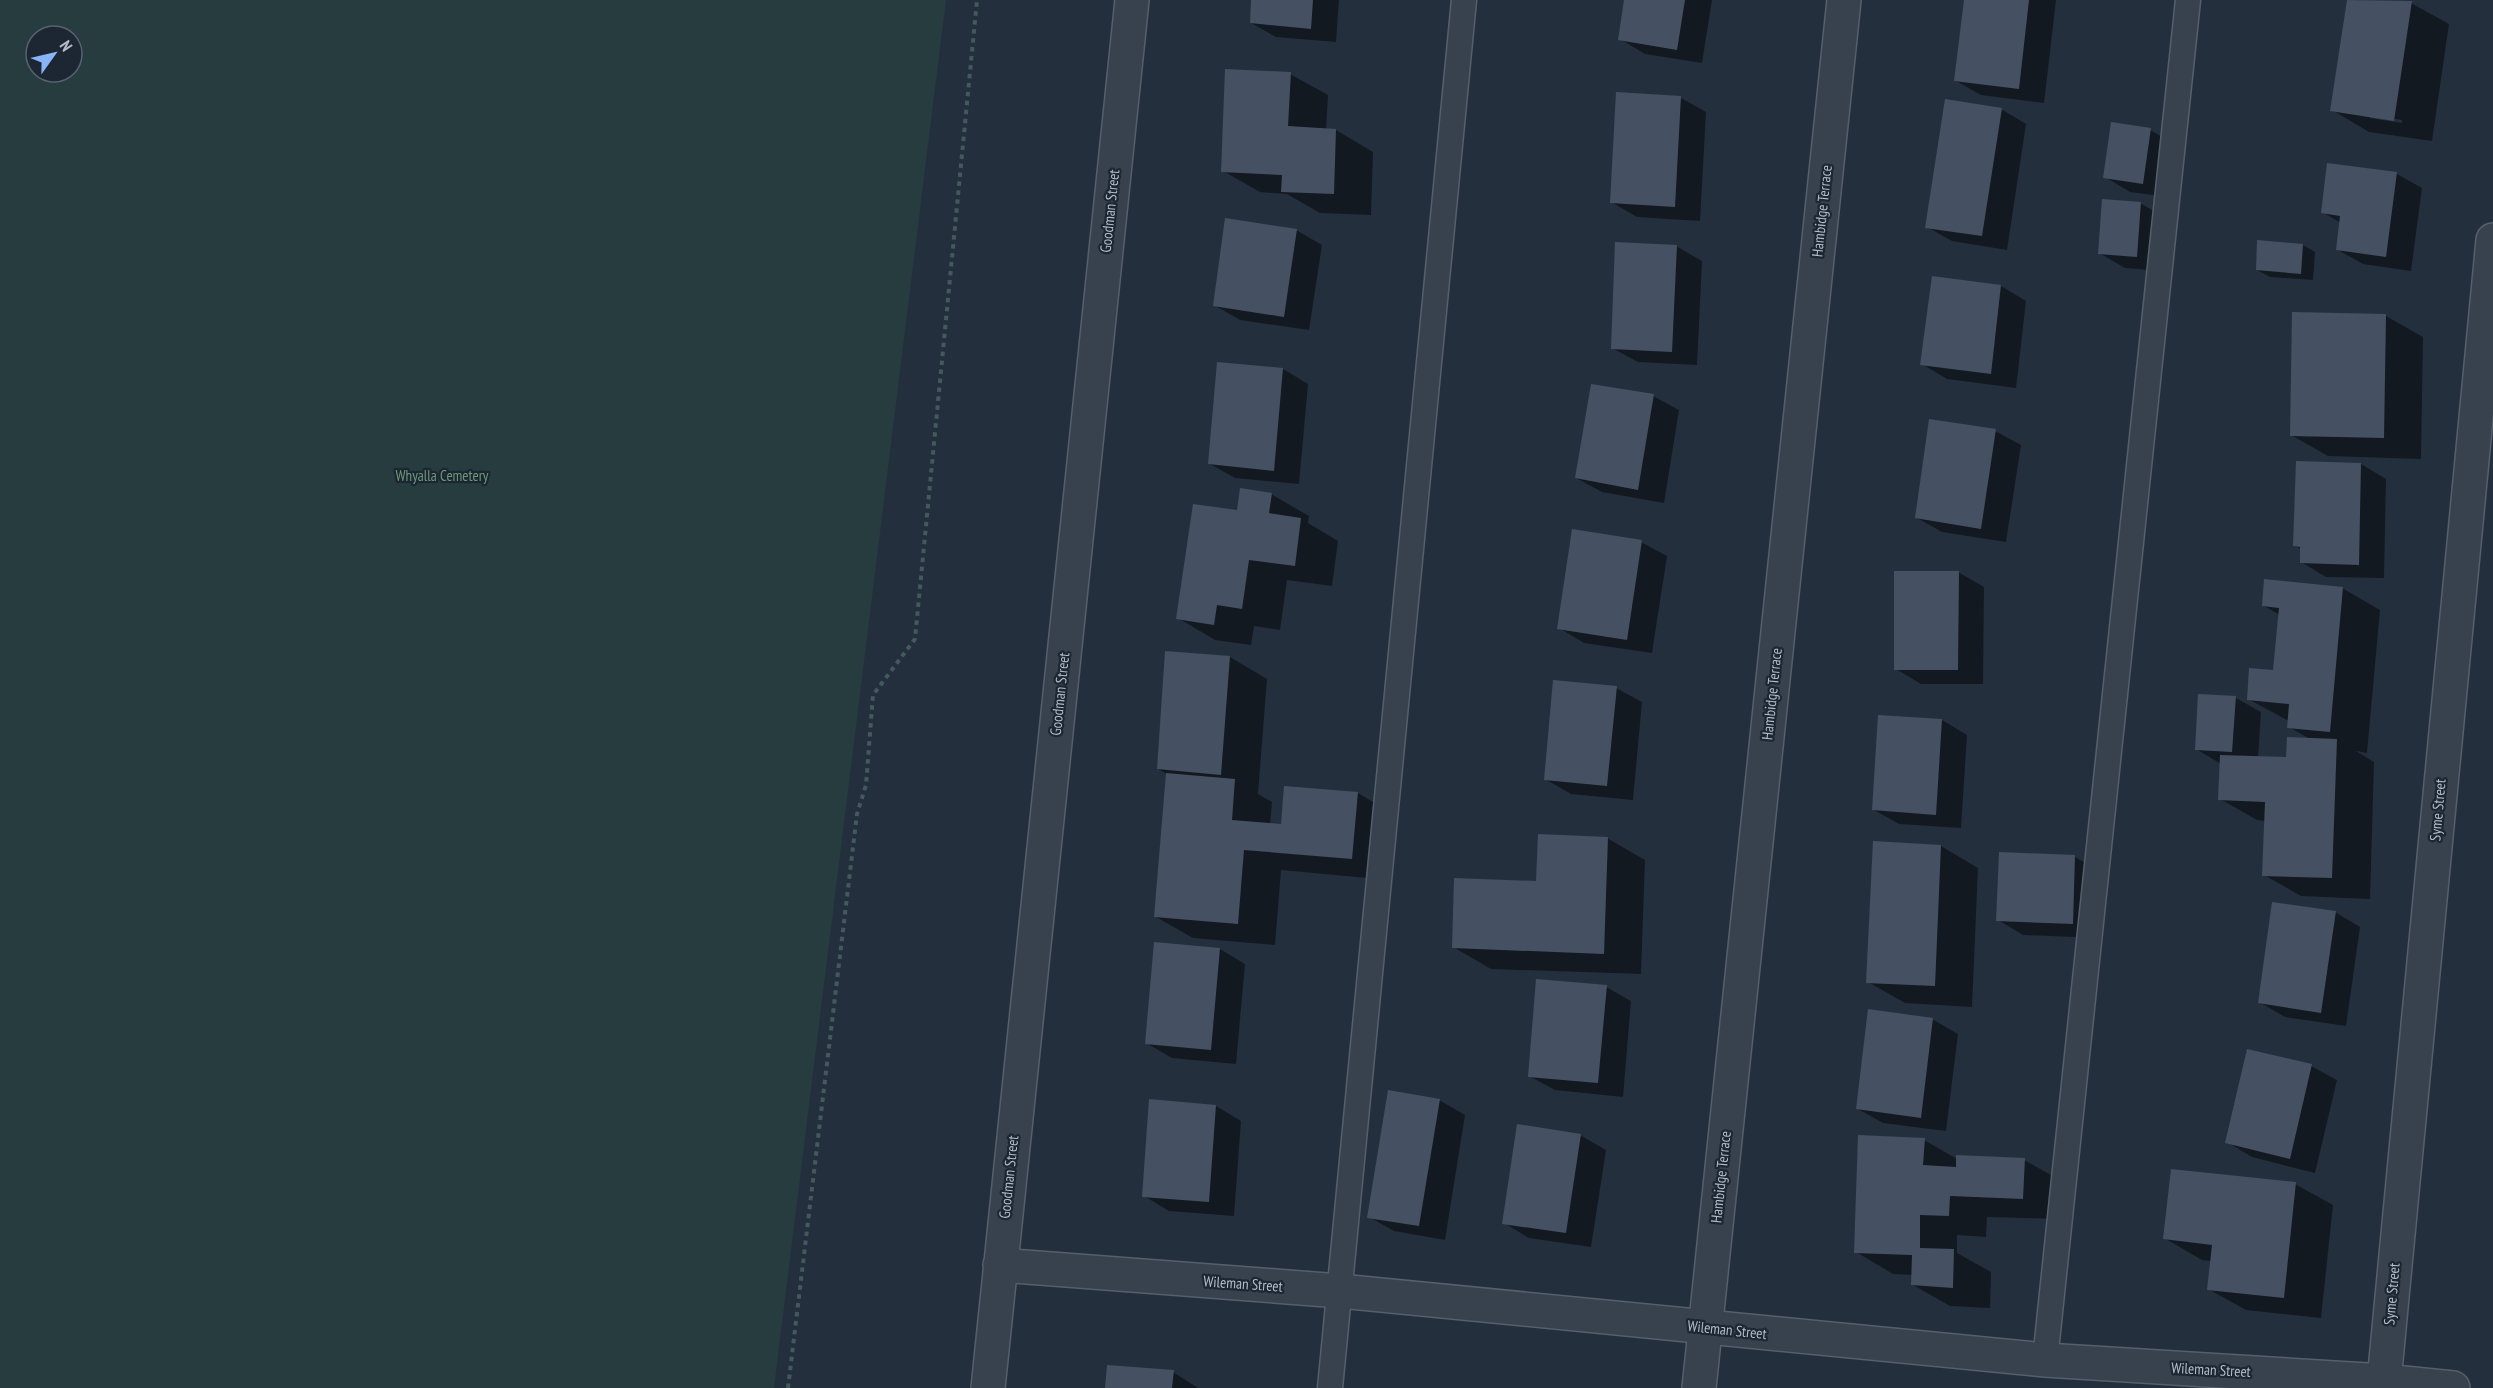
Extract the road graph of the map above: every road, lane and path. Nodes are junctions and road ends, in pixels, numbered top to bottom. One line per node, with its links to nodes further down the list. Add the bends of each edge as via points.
1 (976, 0): 12 (path, via 915,639 873,695 866,785 857,814)
2 (1132, 0): 7 (street, Goodman Street)
3 (1464, 0): 8 (lane)
4 (1844, 0): 9 (street, Hambidge Terrace)
5 (2188, 0): 10 (lane)
6 (2493, 240): 11 (street, Syme Street)
7 (1000, 1265): 8 (street, Wileman Street); 13 (street, Goodman Street)
8 (1340, 1291): 9 (street, Wileman Street); 14 (lane)
9 (1706, 1328): 10 (street, Wileman Street); 15 (street, Hambidge Terrace)
10 (2045, 1360): 11 (street, Wileman Street)
11 (2384, 1381): 16 (street, Wileman Street)
12 (788, 1388)
13 (988, 1388)
14 (1330, 1388)
15 (1699, 1388)
16 (2453, 1388)

